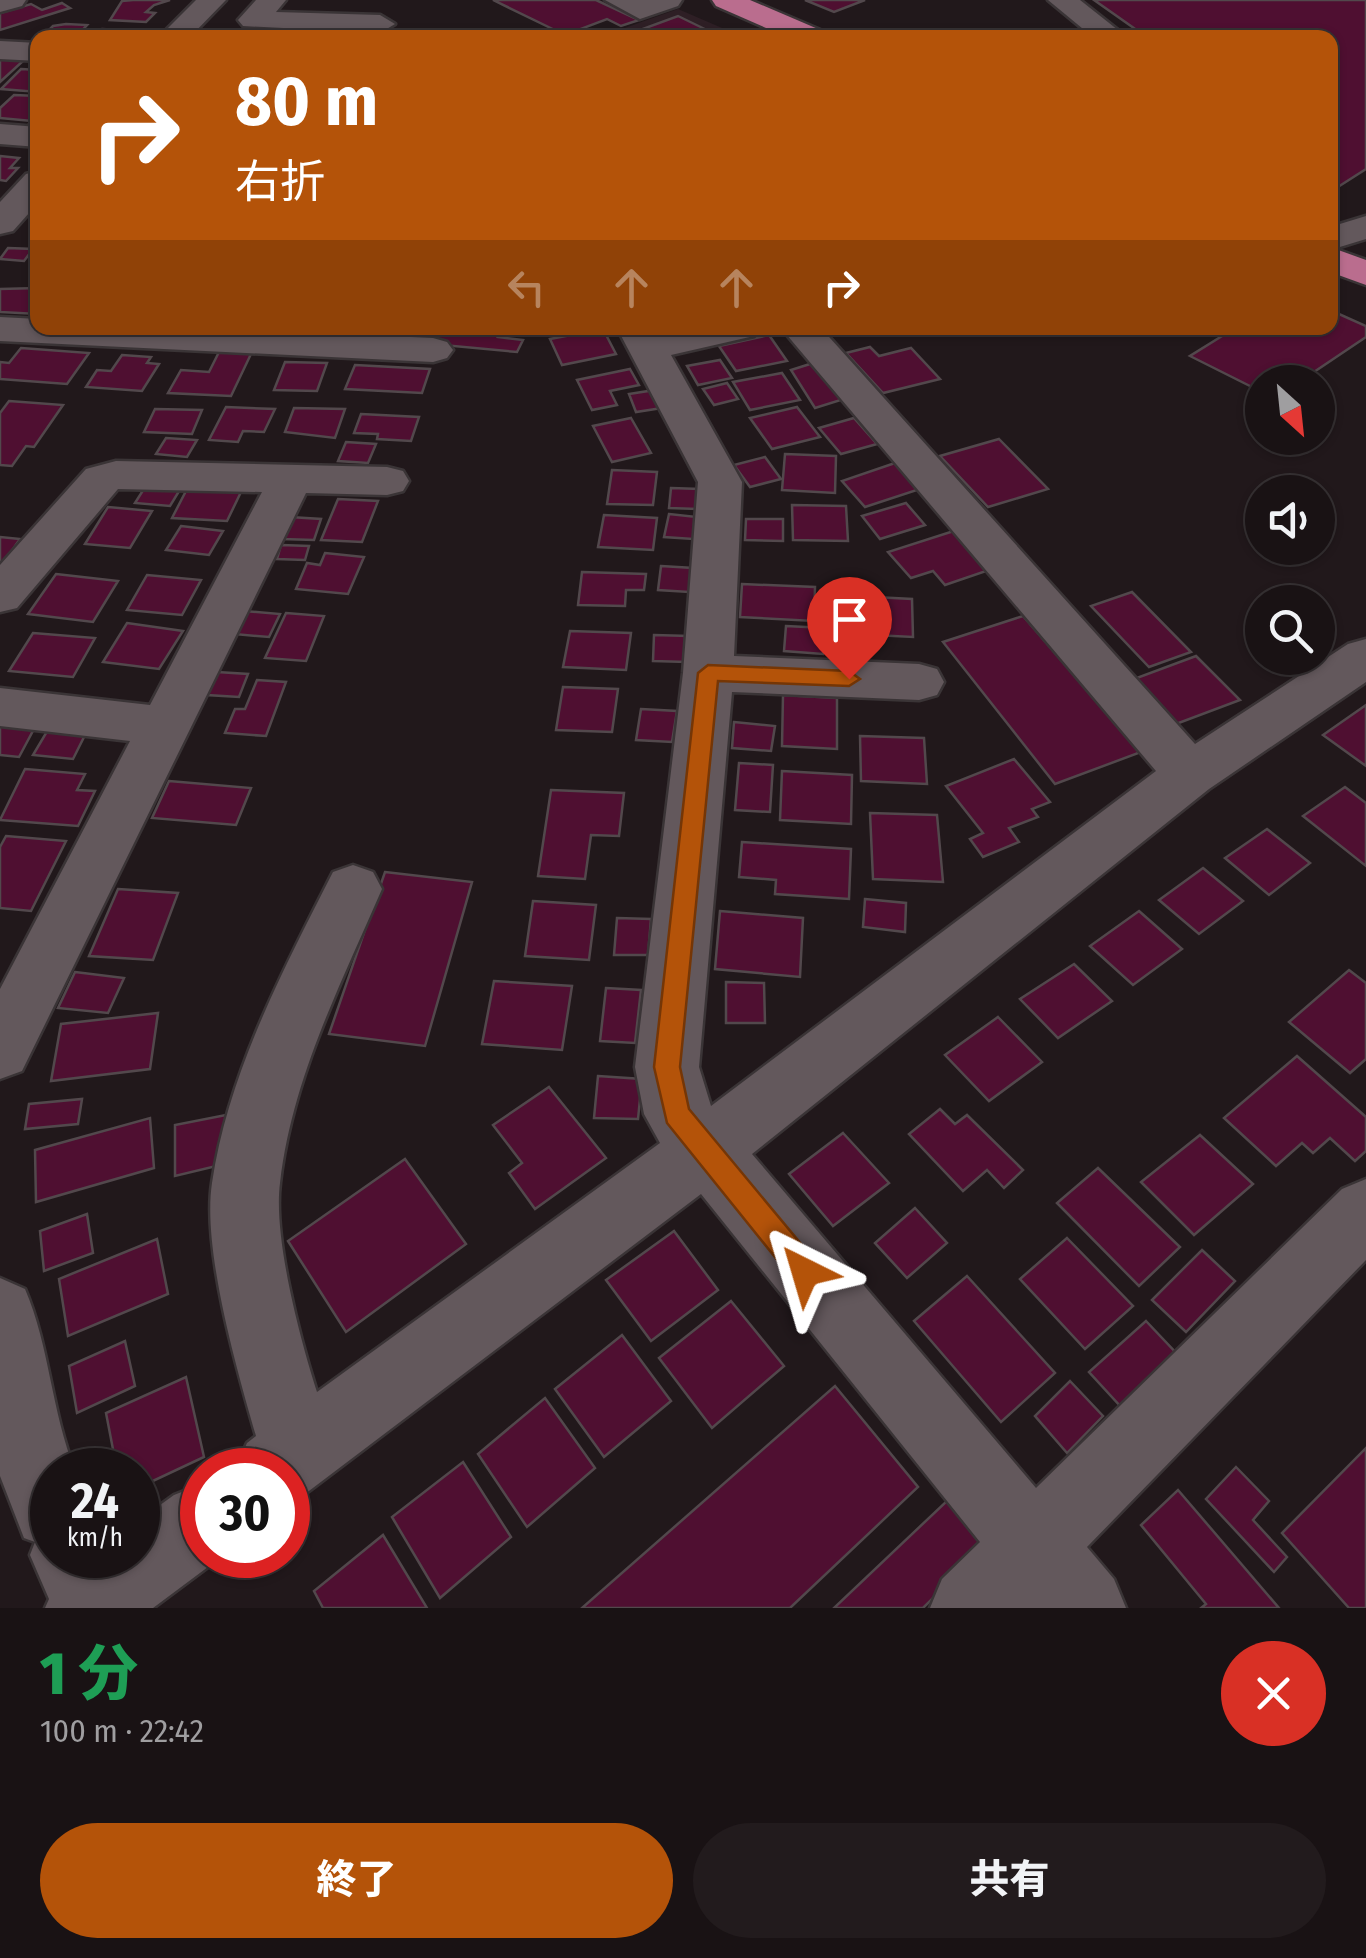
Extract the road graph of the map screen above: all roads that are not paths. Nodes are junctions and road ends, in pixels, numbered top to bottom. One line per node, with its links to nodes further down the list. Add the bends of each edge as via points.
1 (12, 0): 8 (street)
2 (212, 0): 11 (street)
3 (272, 0): 9 (street, via 253,20)
4 (618, 0): 5 (street, via 640,10)
5 (668, 0)
6 (726, 0): 12 (highway)
7 (1062, 0): 13 (street)
8 (0, 3)
9 (330, 11): 10 (street)
10 (380, 24)
11 (181, 30)
12 (795, 30)
13 (1103, 30)
14 (0, 50): 15 (street)
15 (30, 52)
16 (0, 134): 17 (street)
17 (30, 136)
18 (30, 190): 19 (street)
19 (0, 223): 20 (street)
20 (30, 225)
21 (1366, 227): 22 (street)
22 (1338, 237)
23 (1338, 262): 24 (highway)
24 (1366, 274)
25 (0, 328): 26 (street)
26 (30, 329)
27 (293, 335): 30 (street)
28 (671, 335): 31 (street)
29 (806, 335): 41 (street)
30 (377, 337): 32 (street)
31 (642, 338): 37 (street, via 720,482)
32 (434, 350)
33 (290, 480): 34 (street); 35 (street, via 102,479); 40 (street)
34 (386, 481)
35 (0, 596)
36 (1366, 656): 41 (street)
37 (708, 673): 38 (street); 45 (street, via 667,1067 676,1114)
38 (920, 682)
39 (0, 706): 40 (street)
40 (164, 726): 43 (street)
41 (1190, 774): 45 (street)
42 (353, 889): 48 (street, via 268,1081 245,1186 252,1267)
43 (15, 988): 44 (street)
44 (0, 1051)
45 (704, 1151): 49 (street); 52 (street)
46 (1366, 1212): 52 (street)
47 (0, 1314): 50 (street)
48 (285, 1448)
49 (304, 1448)
50 (30, 1454)
51 (180, 1534): 53 (street)
52 (1033, 1544): 54 (street); 55 (street)
53 (83, 1589)
54 (970, 1608)
55 (1084, 1608)

